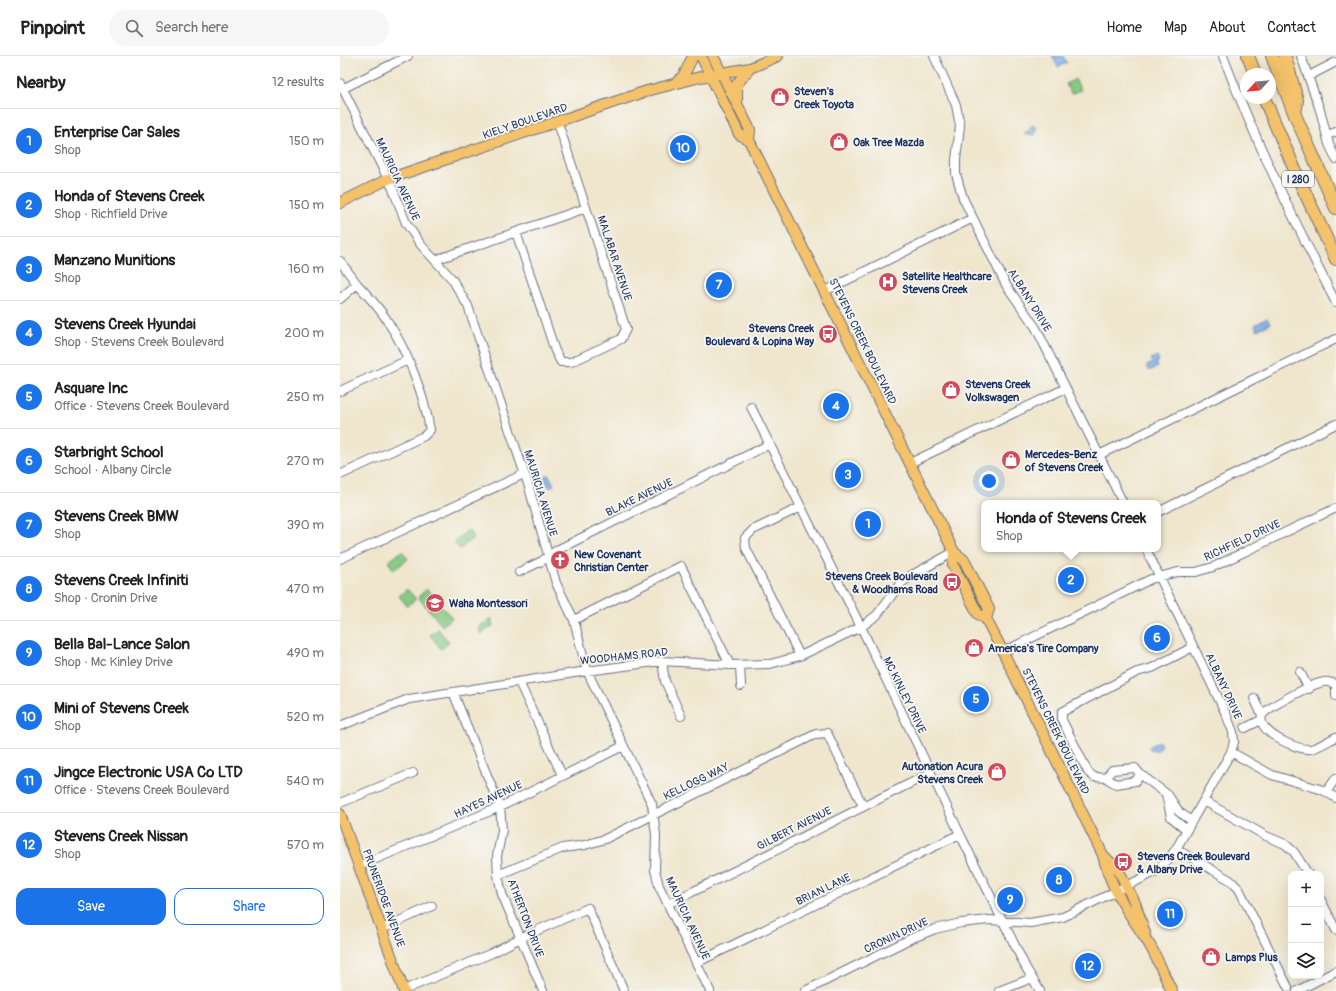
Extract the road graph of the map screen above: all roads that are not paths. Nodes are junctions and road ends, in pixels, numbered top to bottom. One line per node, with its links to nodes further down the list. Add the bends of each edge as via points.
1 (408, 56): 19 (street)
2 (693, 56): 18 (main road, via 684,75)
3 (701, 56): 16 (main road, STEVENS CREEK BOULEVARD)
4 (713, 56): 15 (main road, STEVENS CREEK BOULEVARD)
5 (778, 56): 13 (main road, KIELY BOULEVARD)
6 (934, 56): 32 (street, ALBANY DRIVE, via 956,105 960,126 956,174 963,198)
7 (1223, 56): 40 (street, via 1245,115)
8 (1248, 56): 14 (highway)
9 (1272, 56): 22 (highway, I 280)
10 (1285, 56): 22 (highway, via 1297,100)
11 (1301, 56): 17 (street)
12 (1336, 62): 17 (street)
13 (750, 68): 15 (main road, KIELY BOULEVARD); 21 (main road, via 737,84)
14 (1253, 68)
15 (722, 74): 16 (main road, KIELY BOULEVARD); 21 (main road, STEVENS CREEK BOULEVARD)
16 (710, 75): 18 (main road, KIELY BOULEVARD); 26 (main road, STEVENS CREEK BOULEVARD, via 739,134)
17 (1308, 76): 25 (street)
18 (676, 83): 23 (main road, KIELY BOULEVARD)
19 (341, 86): 28 (street, MAURICIA AVENUE)
20 (1267, 104): 34 (highway, I 280)
21 (738, 105): 26 (main road, STEVENS CREEK BOULEVARD, via 750,130)
22 (1295, 115): 31 (highway, I 280)
23 (558, 123): 28 (main road, KIELY BOULEVARD); 30 (street, MALABAR AVENUE)
24 (1336, 132): 25 (street)
25 (1327, 135): 27 (street)
26 (749, 140): 38 (main road, STEVENS CREEK BOULEVARD)
27 (1336, 159)
28 (388, 179): 29 (main road, KIELY BOULEVARD); 35 (street, MAURICIA AVENUE, via 406,223)
29 (340, 203)
30 (586, 208): 33 (street); 33 (street, MALABAR AVENUE, via 626,329 621,339 571,362 561,362 555,351)
31 (1336, 208)
32 (973, 218): 38 (street); 43 (street, ALBANY DRIVE, via 1006,285 1030,318)
33 (516, 232): 35 (street)
34 (1336, 259)
35 (435, 260): 50 (street, MAURICIA AVENUE, via 452,279 468,306)
36 (340, 261): 37 (street)
37 (357, 284): 39 (street); 42 (street, via 387,320 400,340)
38 (825, 292): 49 (main road, STEVENS CREEK BOULEVARD)
39 (340, 299)
40 (1336, 303)
41 (1336, 339): 48 (street)
42 (408, 360): 44 (street); 51 (street, via 430,430 424,436)
43 (1066, 388): 48 (street, ALBANY DRIVE); 49 (street)
44 (340, 391)
45 (751, 408): 47 (street, MC KINLEY DRIVE)
46 (1336, 424): 55 (street)
47 (770, 444): 53 (street, MC KINLEY DRIVE); 58 (street, BLAKE AVENUE)
48 (1099, 456): 52 (street, ALBANY DRIVE)
49 (910, 463): 56 (main road, STEVENS CREEK BOULEVARD)
50 (524, 474): 58 (street, MAURICIA AVENUE); 59 (street)
51 (340, 475)
52 (1121, 500)
53 (801, 507): 63 (street, MC KINLEY DRIVE); 66 (street, via 753,530 745,538 746,548)
54 (1336, 508): 61 (street, RICHFIELD DRIVE, via 1216,566 1196,572 1178,572)
55 (1161, 511)
56 (954, 552): 63 (street, WOODHAMS ROAD, via 900,584 877,615); 65 (main road, STEVENS CREEK BOULEVARD, via 964,560 989,609 986,619)
57 (1148, 552): 61 (street, ALBANY DRIVE)
58 (549, 555): 60 (street, BLAKE AVENUE); 62 (street, MAURICIA AVENUE, via 556,582)
59 (340, 560)
60 (519, 572)
61 (1160, 577): 64 (street, ALBANY DRIVE); 65 (street, RICHFIELD DRIVE, via 1151,579)
62 (574, 620): 68 (street, via 681,566); 70 (street, MAURICIA AVENUE)
63 (861, 627): 66 (street, WOODHAMS ROAD); 87 (street, MC KINLEY DRIVE)
64 (1194, 647): 85 (street, ALBANY DRIVE, via 1231,724 1234,742); 90 (street, via 1152,668 1117,681 1062,712 1062,720 1088,772 1094,777)
65 (1003, 652): 105 (main road, STEVENS CREEK BOULEVARD)
66 (800, 656): 69 (street, WOODHAMS ROAD, via 770,664)
67 (662, 661): 68 (street, WOODHAMS ROAD); 70 (street, WOODHAMS ROAD); 79 (street, via 665,681)
68 (730, 665): 69 (street, WOODHAMS ROAD)
69 (740, 665): 74 (street)
70 (587, 671): 72 (street, WOODHAMS ROAD); 84 (street, MAURICIA AVENUE)
71 (1300, 672): 75 (street)
72 (519, 682): 76 (street, WOODHAMS ROAD); 89 (street)
73 (1336, 684): 75 (street, via 1325,681); 77 (street)
74 (741, 686)
75 (1309, 689): 80 (street, via 1271,707)
76 (453, 692): 81 (street, WOODHAMS ROAD, via 409,699); 98 (street, ATHERTON DRIVE)
77 (1336, 696)
78 (1254, 698): 80 (street)
79 (681, 716)
80 (1262, 718): 82 (street); 83 (street, via 1264,727 1269,732 1303,749 1311,749)
81 (340, 726)
82 (1245, 728)
83 (1336, 737)
84 (623, 746): 89 (street, HAYES AVENUE); 100 (street, MAURICIA AVENUE, via 652,804)
85 (1231, 752): 92 (street, via 1272,775); 94 (street, ALBANY DRIVE)
86 (413, 773): 95 (street)
87 (931, 773): 96 (street, GILBERT AVENUE); 103 (street, MC KINLEY DRIVE)
88 (1140, 774): 90 (street, via 1136,781 1128,783 1113,784); 90 (street, via 1135,768 1112,770); 97 (street, via 1171,798)
89 (562, 775): 98 (street, HAYES AVENUE)
90 (1108, 778)
91 (1336, 778): 92 (street)
92 (1327, 791): 93 (street)
93 (1336, 798)
94 (1204, 801): 101 (street, ALBANY DRIVE); 107 (street, via 1285,844 1294,852)
95 (340, 803)
96 (864, 806): 100 (street, KELLOGG WAY, via 827,733 816,734); 111 (street, GILBERT AVENUE)
97 (1171, 807): 101 (street); 102 (street, via 1169,813)
98 (500, 808): 106 (street, HAYES AVENUE); 108 (street, ATHERTON DRIVE, via 502,830 497,856)
99 (340, 814): 106 (main road, PRUNERIDGE AVENUE)
100 (654, 815): 108 (street, KELLOGG WAY, via 606,839 585,846 563,848); 111 (street, MAURICIA AVENUE, via 655,870)
101 (1192, 821): 102 (street, ALBANY DRIVE)
102 (1187, 830): 104 (street, ALBANY DRIVE)
103 (960, 834): 114 (street, MC KINLEY DRIVE); 119 (street, BRIAN LANE)
104 (1176, 849): 109 (street, ALBANY DRIVE, via 1161,867); 122 (street, via 1230,880 1239,889)
105 (1103, 855): 109 (main road, STEVENS CREEK BOULEVARD, via 1119,871); 110 (main road, STEVENS CREEK BOULEVARD, via 1108,877)
106 (359, 866): 115 (main road, PRUNERIDGE AVENUE)
107 (1306, 871)
108 (498, 875): 117 (street, ATHERTON DRIVE, via 502,894)
109 (1127, 887): 110 (street, ALBANY DRIVE); 118 (main road, STEVENS CREEK BOULEVARD)
110 (1116, 892): 114 (street, CRONIN DRIVE, via 1063,918 1030,923); 118 (main road, STEVENS CREEK BOULEVARD)
111 (668, 904): 119 (street, MAURICIA AVENUE)
112 (432, 906): 115 (street)
113 (1324, 906): 116 (street)
114 (1004, 921): 121 (street, MC KINLEY DRIVE); 127 (street, CRONIN DRIVE, via 961,923 935,928)
115 (382, 929): 123 (main road, PRUNERIDGE AVENUE)
116 (1336, 930)
117 (520, 938): 123 (street, via 492,953); 124 (street, ATHERTON DRIVE); 125 (street, via 588,908)
118 (1149, 945): 130 (main road, STEVENS CREEK BOULEVARD)
119 (696, 963): 126 (street, MAURICIA AVENUE)
120 (1336, 971): 131 (street)
121 (1032, 978): 128 (street); 129 (street, MC KINLEY DRIVE)
122 (1286, 989): 131 (street, via 1294,987)
123 (404, 990)
124 (543, 991)
125 (624, 991)
126 (710, 991)
127 (805, 991)
128 (999, 991)
129 (1040, 991)
130 (1172, 991)
131 (1298, 991)

